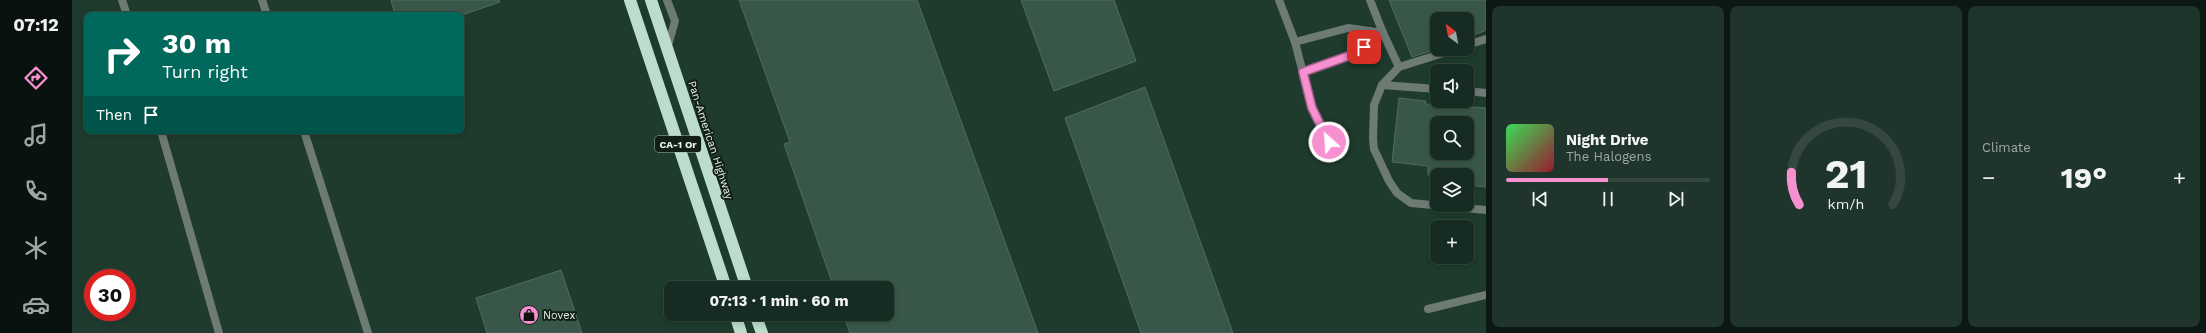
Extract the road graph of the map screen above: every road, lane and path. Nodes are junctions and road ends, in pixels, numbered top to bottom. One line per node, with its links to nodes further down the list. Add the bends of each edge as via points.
1 (122, 0): 8 (street)
2 (262, 0): 9 (street)
3 (630, 0): 26 (highway, CA-1 Or)
4 (650, 0): 14 (highway, Pan-American Highway / CA-1 Or)
5 (667, 0): 14 (street, via 675,21)
6 (1280, 0): 12 (street)
7 (1370, 0): 10 (street)
8 (126, 12)
9 (266, 12)
10 (1383, 33): 12 (street, via 1348,28); 16 (street); 17 (street, via 1354,54)
11 (1486, 39): 13 (street)
12 (1295, 42): 17 (street)
13 (1474, 43)
14 (667, 50): 27 (highway, Pan-American Highway / CA-1 Or)
15 (1435, 56): 16 (street)
16 (1400, 68): 18 (street)
17 (1303, 72): 24 (street, via 1312,108)
18 (1382, 85): 19 (street); 25 (street, via 1374,105 1373,139 1378,160 1397,193 1411,203)
19 (1430, 88)
20 (1474, 92): 21 (street)
21 (1486, 93)
22 (162, 134): 32 (street)
23 (305, 134): 33 (street)
24 (1329, 142)
25 (1486, 210)
26 (724, 281)
27 (745, 281)
28 (1486, 295): 29 (street)
29 (1428, 309)
30 (737, 321): 34 (highway)
31 (758, 321): 35 (highway)
32 (217, 332)
33 (368, 333)
34 (741, 333)
35 (762, 333)

